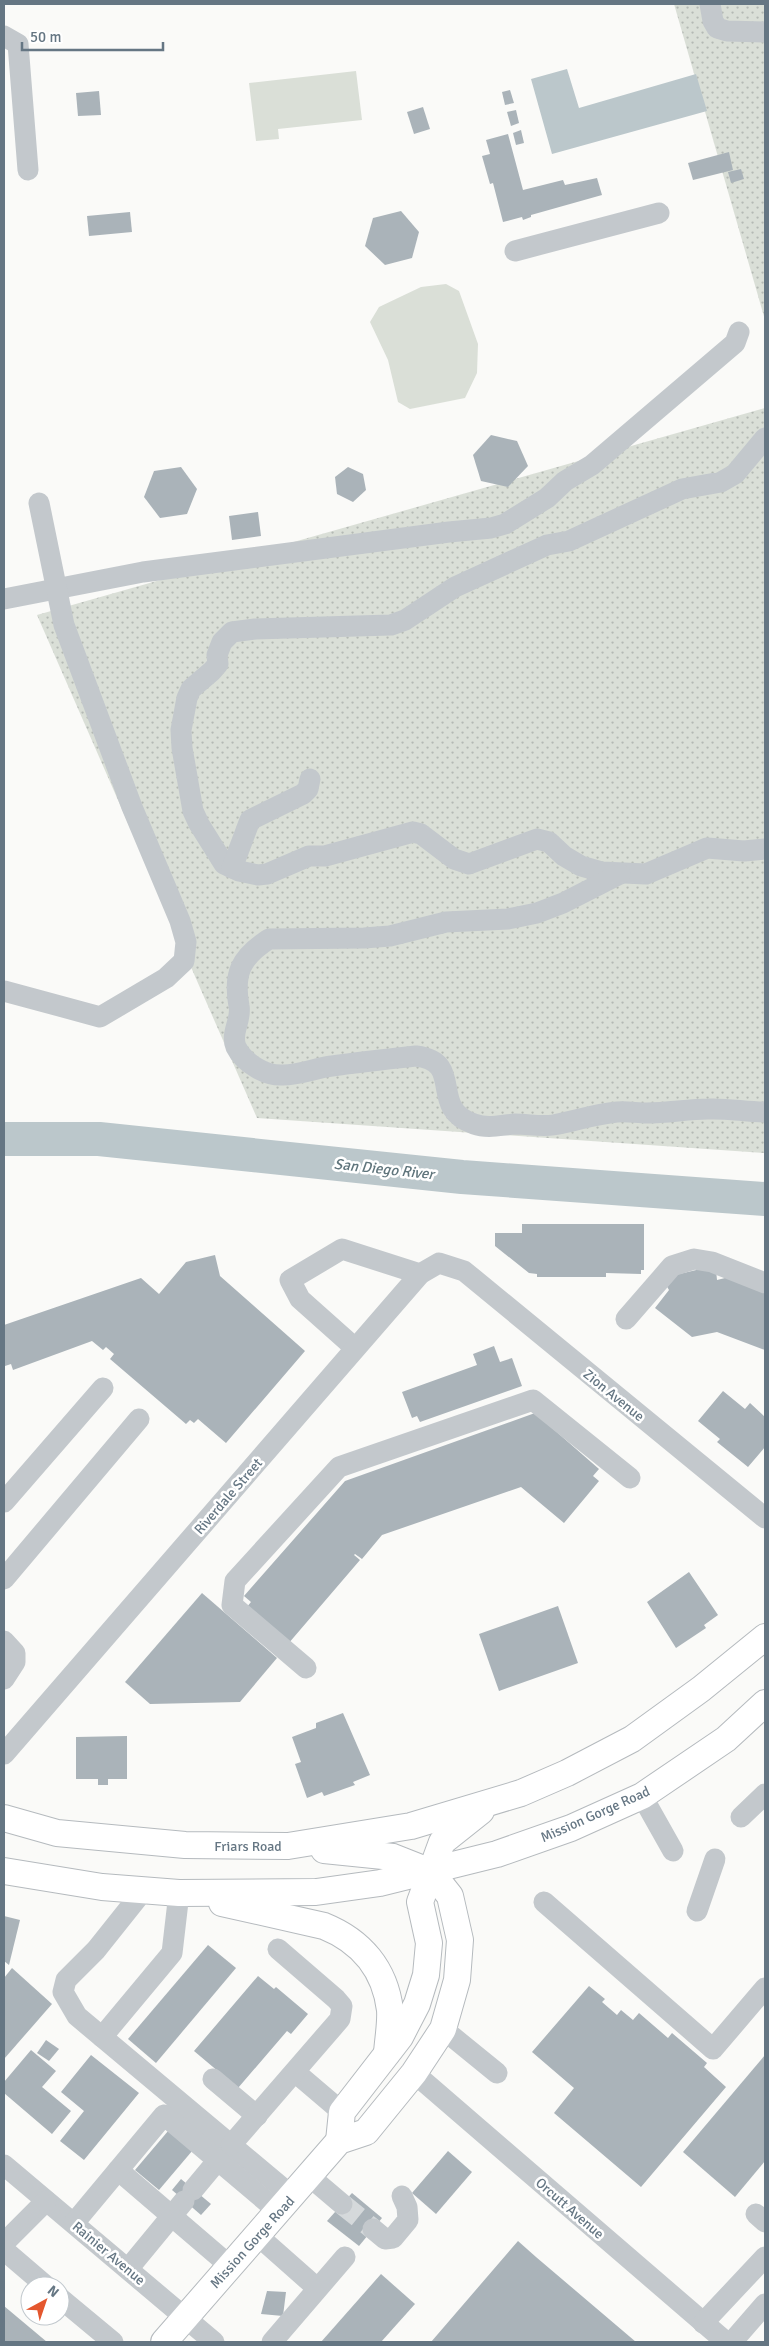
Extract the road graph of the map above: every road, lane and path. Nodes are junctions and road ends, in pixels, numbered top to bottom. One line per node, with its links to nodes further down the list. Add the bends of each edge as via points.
1 (710, 4): 2 (street, via 717,28)
2 (765, 32)
3 (4, 36): 4 (street, via 18,44)
4 (28, 170)
5 (658, 213): 6 (street)
6 (515, 251)
7 (739, 332): 10 (street, via 735,343 592,465 505,524 143,572)
8 (765, 438): 14 (street, via 735,474 721,482 682,489 569,540 547,545 455,587 405,620 391,625 232,632 222,642 218,664 191,689 181,730 193,811 224,864)
9 (39, 503): 10 (street)
10 (56, 590): 11 (street); 16 (street, via 64,625 132,807 180,921 186,942 184,961 166,978 100,1017)
11 (4, 599)
12 (310, 779): 14 (street, via 303,794 250,820)
13 (765, 849): 15 (street, via 707,848 646,874)
14 (232, 868): 15 (street, via 258,875 309,856 325,856 413,832 421,834 454,859 469,864 537,839 549,842 581,866)
15 (623, 873): 17 (street, via 562,903 508,919 446,922 390,936 269,939 243,962 237,975 241,1014 234,1034 235,1046 258,1069 282,1075 416,1056 427,1058 437,1063 443,1073 449,1104 454,1112 474,1124 490,1127 552,1125 618,1112 711,1109)
16 (4, 991)
17 (765, 1112)
18 (464, 1271): 19 (street, Riverdale Street, via 439,1262); 27 (street, Zion Avenue)
19 (420, 1274): 22 (street, Riverdale Street); 22 (street, via 342,1249 290,1280 300,1299)
20 (765, 1283): 21 (street, via 712,1262 694,1259 672,1266)
21 (626, 1319)
22 (355, 1348): 34 (street, Riverdale Street)
23 (103, 1388): 26 (street)
24 (139, 1419): 28 (street)
25 (630, 1478): 31 (street, via 533,1400 339,1467 235,1581 232,1605)
26 (4, 1502)
27 (765, 1518)
28 (4, 1579)
29 (765, 1637): 37 (main road, via 632,1739 567,1773)
30 (4, 1641): 32 (street, via 15,1653 15,1662)
31 (306, 1668)
32 (4, 1679)
33 (764, 1706): 36 (main road, Mission Gorge Road, via 726,1739)
34 (4, 1754)
35 (765, 1794): 38 (street)
36 (642, 1796): 41 (street); 44 (main road, Mission Gorge Road, via 498,1854)
37 (490, 1804): 40 (main road, Friars Road, via 411,1826); 44 (main road, via 442,1842)
38 (741, 1817)
39 (4, 1818): 40 (main road, Friars Road, via 57,1833 176,1845)
40 (288, 1846): 44 (main road, via 393,1857)
41 (673, 1851)
42 (716, 1859): 48 (street)
43 (4, 1870): 45 (main road, via 102,1887)
44 (430, 1872): 46 (main road, via 316,1892); 51 (main road, via 450,1896 460,1940 456,1980); 53 (main road, via 420,1902 429,1943 426,1975 417,2004 400,2037)
45 (143, 1890): 46 (main road); 52 (street, via 96,1950 66,1980 63,1992 77,2016)
46 (179, 1894): 52 (street, via 172,1953); 53 (main road, via 324,1926 362,1948 381,1975 387,1994 390,2012)
47 (544, 1902): 50 (street, via 713,2049)
48 (696, 1911)
49 (278, 1949): 54 (street, via 342,2006 336,2026)
50 (765, 1988)
51 (443, 2029): 55 (main road); 56 (street)
52 (102, 2037): 61 (street)
53 (386, 2055): 58 (main road)
54 (295, 2072): 58 (street); 59 (street)
55 (414, 2073): 60 (main road, via 366,2132); 84 (street, Orcutt Avenue)
56 (497, 2073)
57 (213, 2079): 59 (street)
58 (342, 2112): 60 (main road)
59 (257, 2116): 61 (street)
60 (339, 2141): 64 (main road, Mission Gorge Road)
61 (224, 2153): 63 (street, via 164,2115); 67 (street); 68 (street)
62 (4, 2164): 66 (street, Rainier Avenue)
63 (118, 2170): 67 (street); 70 (street)
64 (309, 2176): 68 (main road, Mission Gorge Road); 69 (street)
65 (402, 2196): 71 (street, via 408,2207 408,2220 393,2238 385,2239)
66 (46, 2201): 70 (street, Rainier Avenue); 73 (street)
67 (183, 2202): 77 (street); 78 (street)
68 (286, 2204): 72 (main road, Mission Gorge Road)
69 (342, 2204)
70 (74, 2223): 78 (street, Rainier Avenue)
71 (373, 2229)
72 (258, 2235): 77 (main road, Mission Gorge Road); 80 (street)
73 (4, 2243)
74 (4, 2250): 79 (street)
75 (345, 2257): 80 (street)
76 (765, 2257): 84 (street)
77 (230, 2266): 83 (main road, Mission Gorge Road)
78 (128, 2269): 83 (street, Rainier Avenue)
79 (34, 2276)
80 (317, 2288): 89 (street)
81 (765, 2304): 91 (street)
82 (70, 2310): 85 (street)
83 (185, 2318): 87 (main road, Mission Gorge Road); 88 (street, Rainier Avenue)
84 (703, 2323): 90 (street, Orcutt Avenue)
85 (90, 2335): 86 (street)
86 (113, 2342)
87 (164, 2342)
88 (214, 2342)
89 (272, 2342)
90 (726, 2342)
91 (732, 2342)

